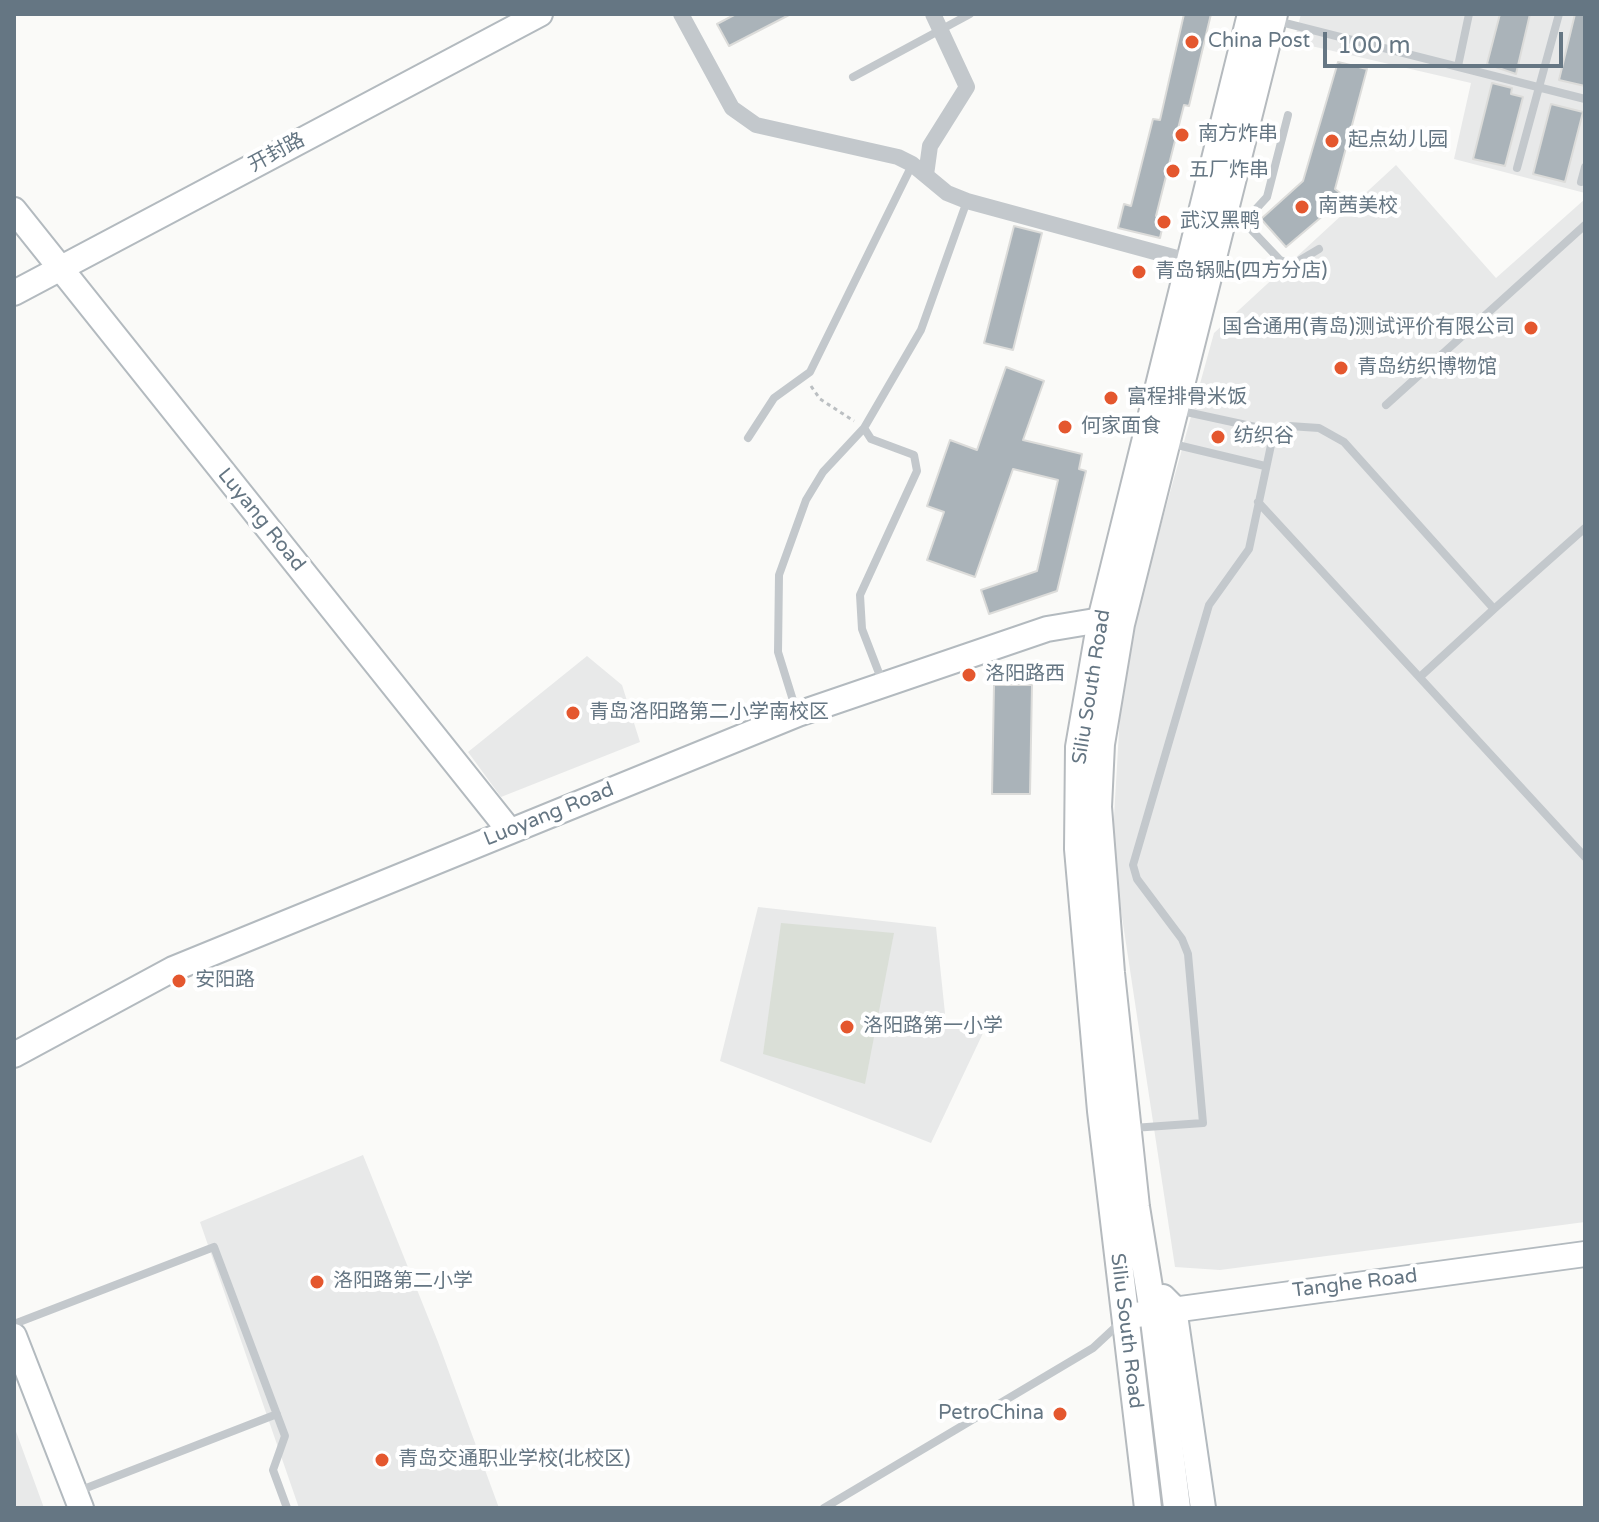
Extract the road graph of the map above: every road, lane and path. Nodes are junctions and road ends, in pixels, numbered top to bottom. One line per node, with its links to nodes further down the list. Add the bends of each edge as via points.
1 (540, 14): 25 (street, 开封路)
2 (681, 14): 14 (street, via 732,108 756,125)
3 (933, 14): 8 (street)
4 (970, 14): 8 (lane)
5 (1469, 14): 9 (lane)
6 (1559, 14): 11 (lane)
7 (1266, 16): 9 (lane); 21 (main road, Siliu South Road); 24 (main road, Siliu South Road)
8 (941, 30): 10 (lane); 17 (street, via 967,87 930,146)
9 (1458, 66): 11 (lane)
10 (853, 77)
11 (1539, 87): 12 (lane); 16 (lane)
12 (1585, 99)
13 (1288, 115): 21 (lane, via 1267,197)
14 (912, 164): 17 (street); 27 (lane)
15 (1585, 167): 18 (lane)
16 (1517, 168)
17 (926, 175): 19 (street)
18 (1581, 182)
19 (967, 201): 24 (street); 30 (lane, via 921,330)
20 (14, 210): 25 (street, Luyang Road)
21 (1234, 220): 23 (lane, via 1292,265); 29 (main road, Siliu South Road)
22 (1585, 225): 28 (lane)
23 (1319, 249)
24 (1188, 261): 29 (main road, Siliu South Road)
25 (60, 268): 26 (street, 开封路); 42 (street, Luyang Road)
26 (14, 293)
27 (810, 372): 30 (path, via 811,387 820,399); 32 (lane, via 774,398)
28 (1386, 405)
29 (1163, 406): 31 (lane); 33 (main road, Siliu South Road)
30 (864, 428): 40 (lane, via 871,439 914,455 917,471 860,595 862,629); 41 (lane, via 823,472 806,500 779,575 778,652)
31 (1274, 431): 34 (lane); 37 (lane, via 1319,428 1344,442)
32 (748, 438)
33 (1156, 440): 34 (lane); 38 (main road, Siliu South Road)
34 (1265, 466): 35 (lane)
35 (1258, 502): 39 (lane); 45 (lane, via 1249,549 1209,605 1133,865 1188,954 1203,1123)
36 (1585, 528): 37 (lane)
37 (1494, 609): 39 (lane)
38 (1111, 622): 40 (street, Luoyang Road, via 1047,629); 45 (main road, Siliu South Road, via 1098,807); 48 (main road, Siliu South Road, via 1079,747 1076,807 1102,1126)
39 (1421, 676): 43 (lane)
40 (884, 685): 41 (street, Luoyang Road)
41 (798, 714): 42 (street, Luoyang Road)
42 (509, 830): 44 (street, Luoyang Road, via 173,969)
43 (1585, 857)
44 (14, 1055)
45 (1128, 1128): 47 (main road, Siliu South Road, via 1146,1279)
46 (1585, 1254): 47 (street, Tanghe Road)
47 (1164, 1310): 48 (street, Tanghe Road); 58 (main road, Siliu South Road); 59 (street, Siliu South Road)
48 (1126, 1317): 52 (main road, Siliu South Road); 55 (lane, via 1093,1348)
49 (14, 1324): 51 (lane, via 214,1247)
50 (14, 1336): 53 (street)
51 (277, 1414): 53 (lane); 54 (lane, via 285,1436 273,1470)
52 (1142, 1469): 56 (street, Siliu South Road); 57 (main road, Siliu South Road)
53 (78, 1500)
54 (287, 1508)
55 (824, 1508)
56 (1138, 1508)
57 (1148, 1508)
58 (1177, 1508)
59 (1203, 1508)

